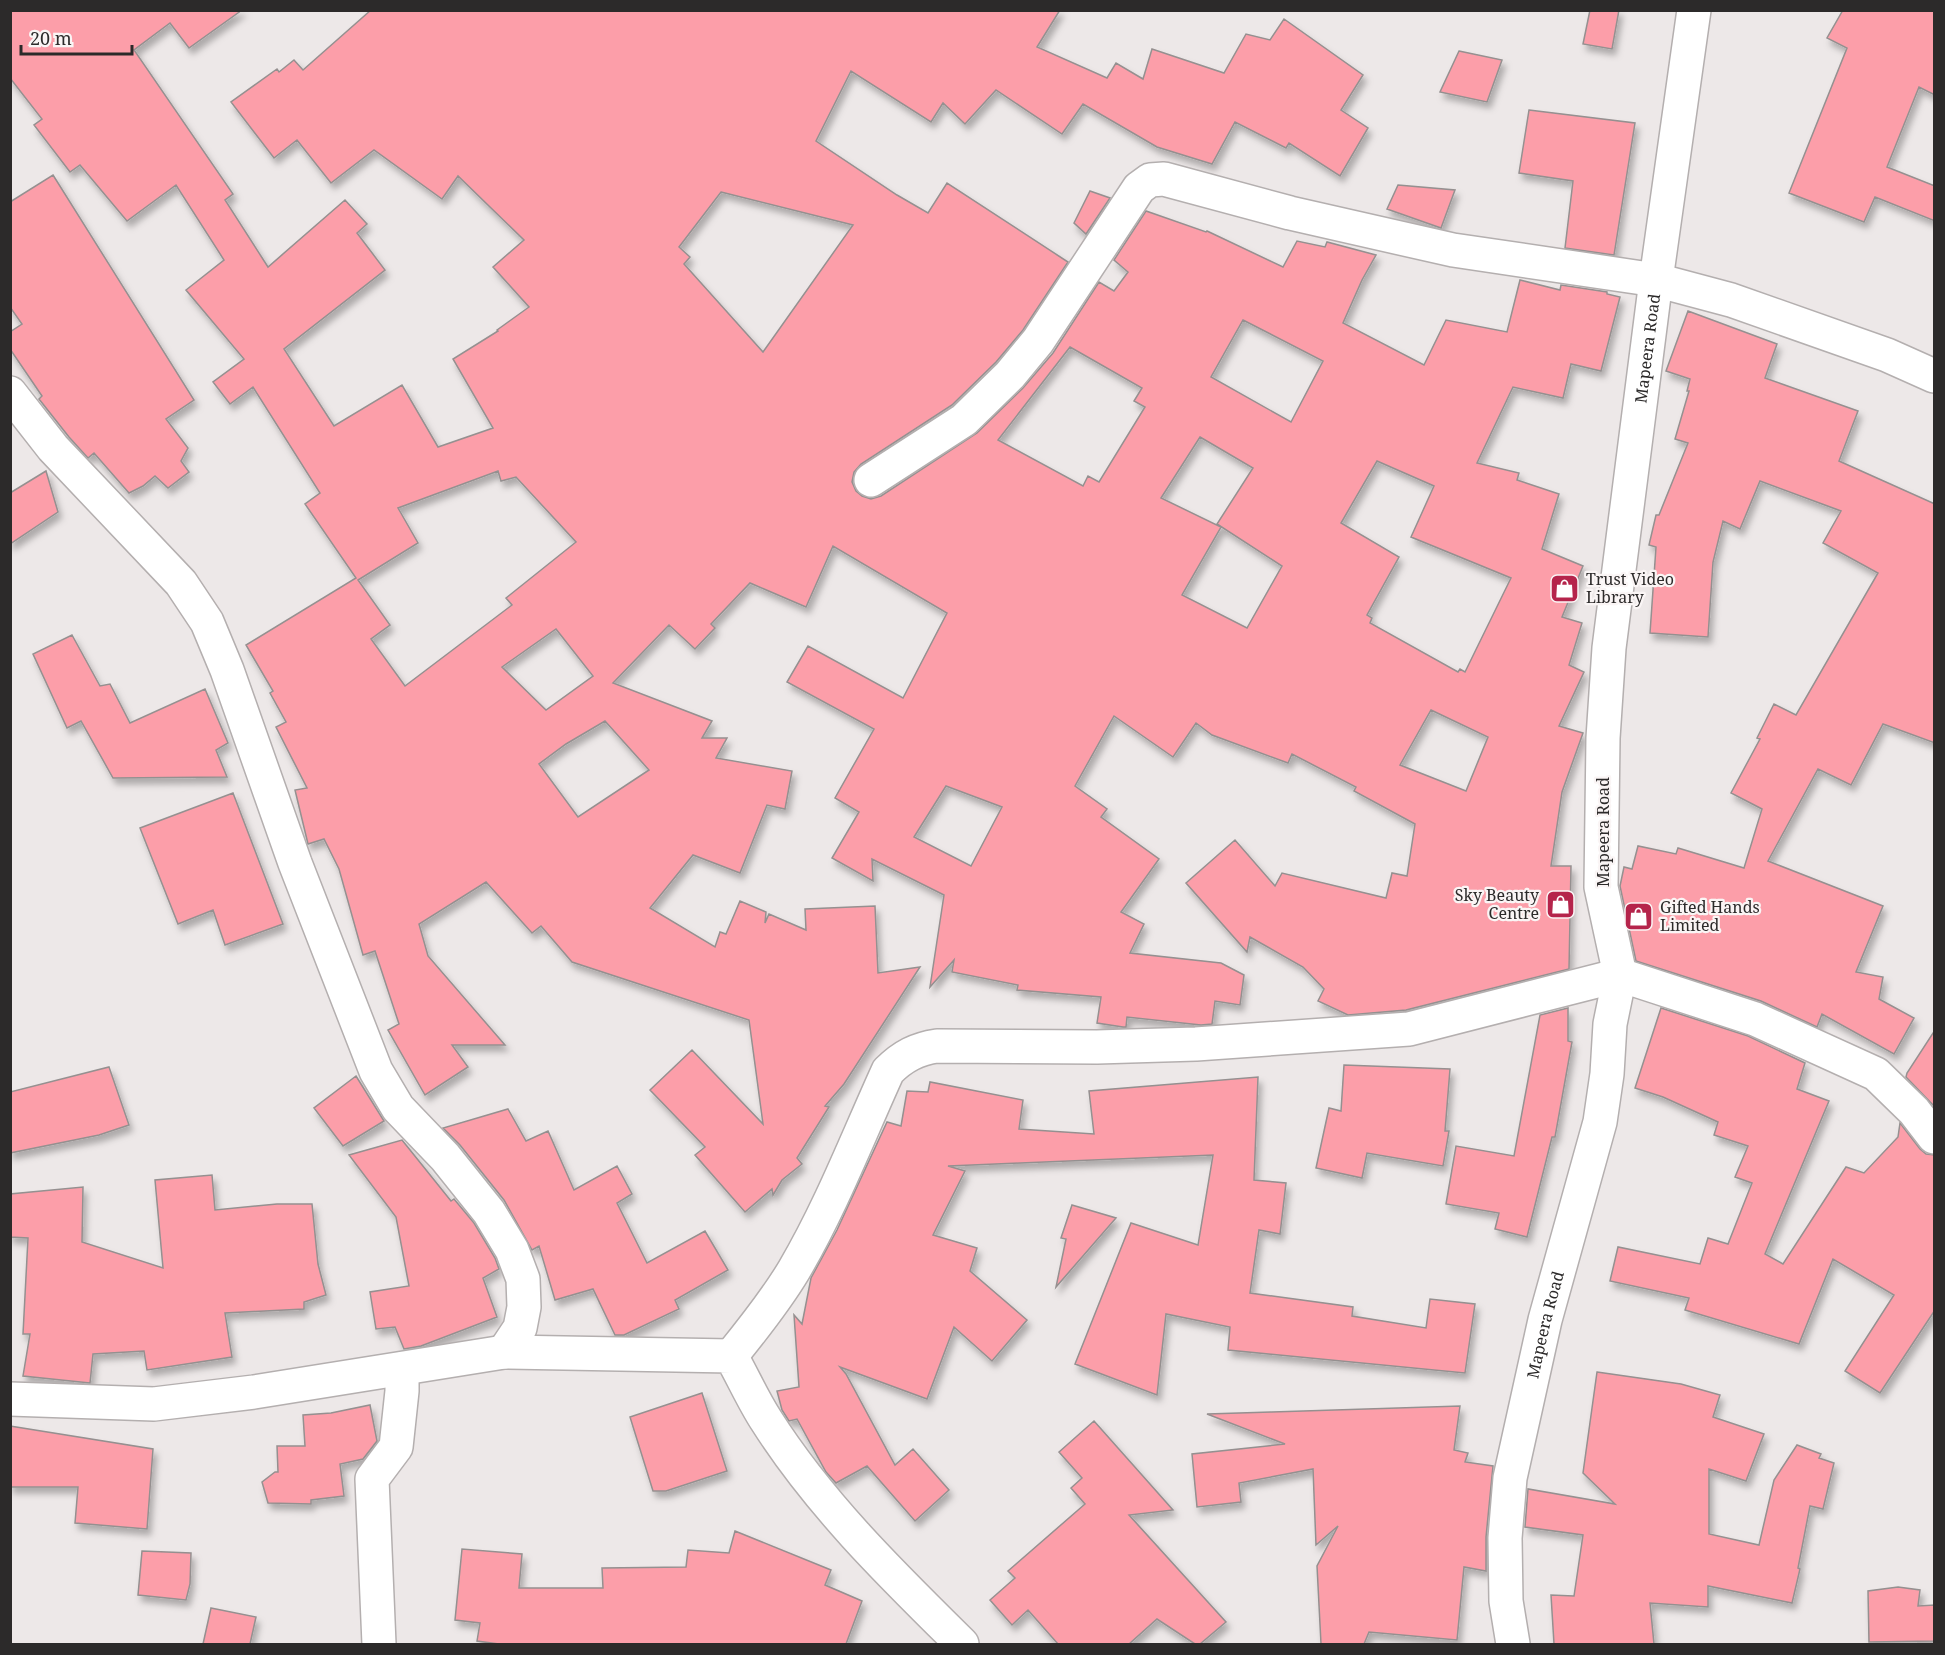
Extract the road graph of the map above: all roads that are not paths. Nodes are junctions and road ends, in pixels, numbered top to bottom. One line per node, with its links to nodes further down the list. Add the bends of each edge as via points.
1 (1694, 10): 2 (street, Mapeera Road)
2 (1656, 280): 3 (street, via 1731,300); 5 (street, via 1454,250 1290,213 1178,182 1150,180 1139,188 1038,341 1010,375 964,420); 6 (street, Mapeera Road, via 1609,648 1603,738 1601,887)
3 (1935, 376)
4 (10, 393): 8 (street, via 53,448 181,583 207,622 376,1071 398,1108 445,1156 489,1212 512,1250 523,1279 524,1306 520,1328)
5 (871, 480)
6 (1620, 975): 7 (street, via 1755,1019 1876,1074); 9 (street, via 1409,1029 1185,1045 920,1049 900,1059 888,1071 793,1272); 14 (street, Mapeera Road, via 1610,1024 1600,1122 1545,1320 1510,1478 1505,1538 1506,1601)
7 (1935, 1137)
8 (504, 1352): 9 (street); 10 (street)
9 (731, 1356): 13 (street, via 766,1420 817,1491 882,1565)
10 (402, 1369): 11 (street, via 154,1404); 12 (street, via 396,1447 372,1479)
11 (10, 1399)
12 (379, 1644)
13 (962, 1644)
14 (1513, 1644)

